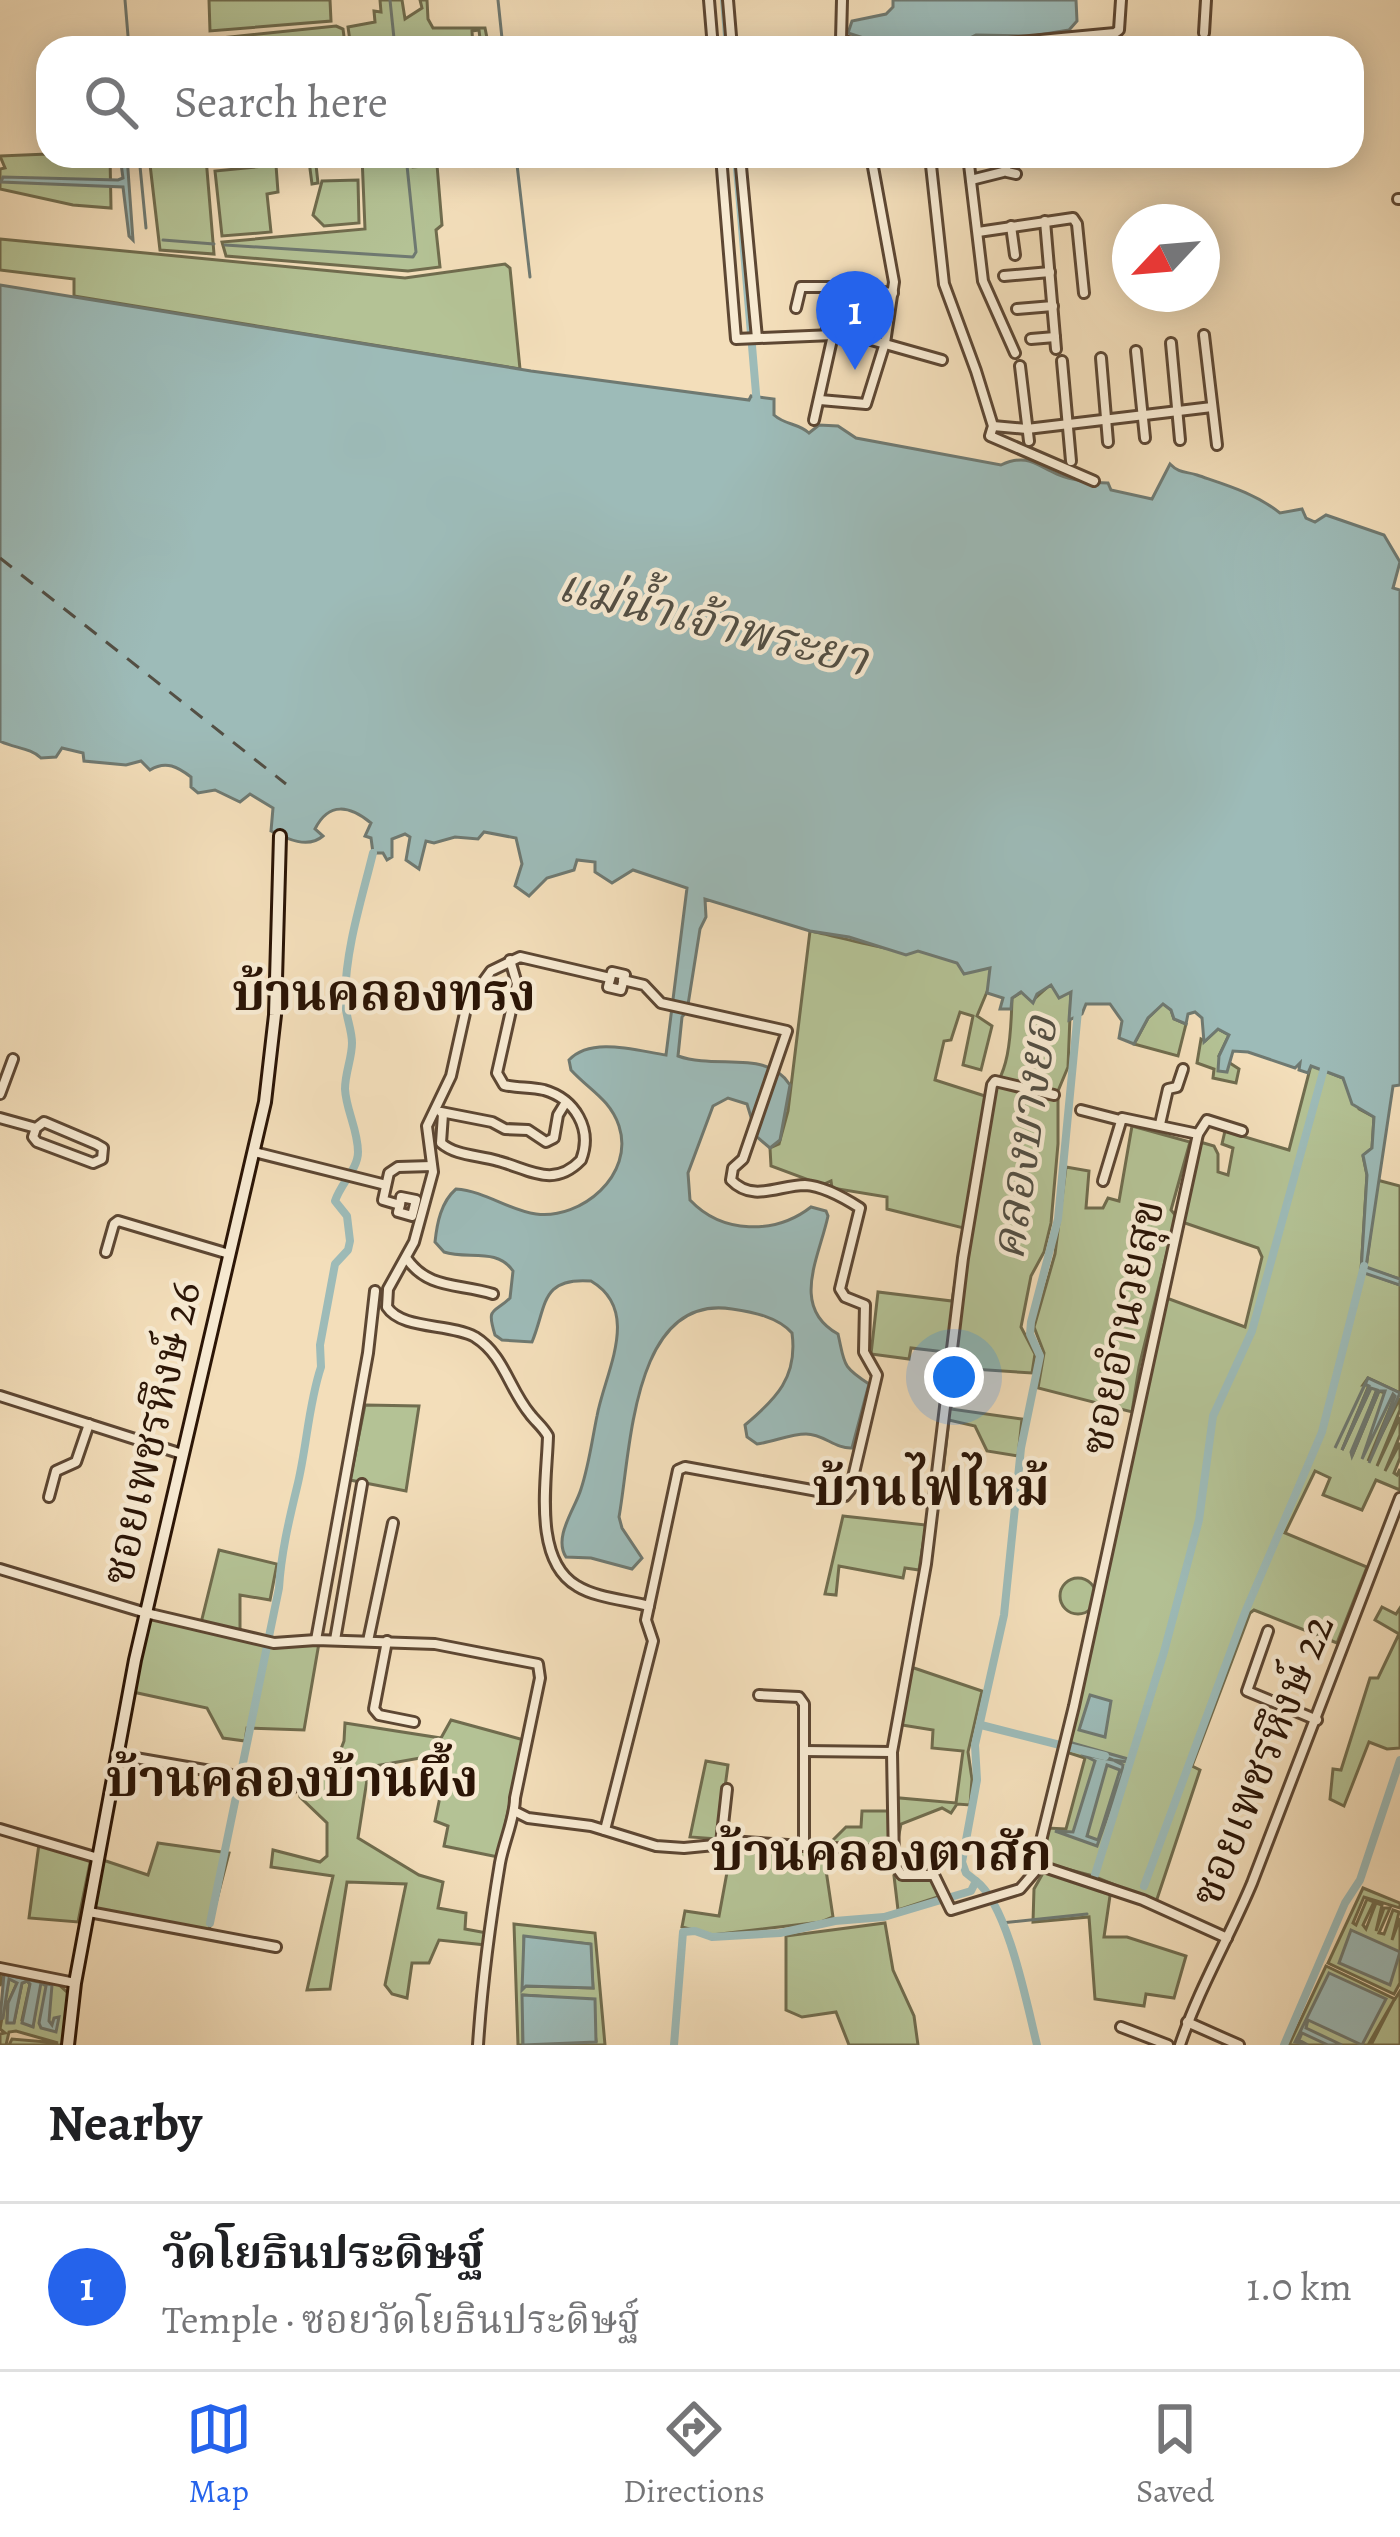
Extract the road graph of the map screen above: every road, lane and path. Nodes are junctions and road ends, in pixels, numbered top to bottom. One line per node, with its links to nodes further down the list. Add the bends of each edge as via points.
1 (710, 0): 7 (street)
2 (728, 0): 8 (street)
3 (842, 0): 9 (street)
4 (1121, 0): 10 (street, via 1117,33)
5 (1206, 0): 6 (street)
6 (1204, 33)
7 (712, 36)
8 (731, 36)
9 (841, 36)
10 (1087, 36)
11 (722, 168): 37 (street, via 736,340)
12 (741, 168): 37 (street)
13 (873, 168): 29 (street)
14 (931, 168): 55 (street, via 944,284)
15 (970, 168): 19 (street)
16 (1006, 168): 18 (street)
17 (1003, 172): 19 (street)
18 (1016, 174)
19 (971, 180): 24 (street)
20 (1085, 215): 21 (street)
21 (1073, 218): 22 (street); 30 (street)
22 (1045, 220): 23 (street); 26 (street)
23 (1011, 226): 24 (street); 25 (street)
24 (978, 232): 43 (street, via 983,281)
25 (1015, 255)
26 (1050, 272): 27 (street); 31 (street)
27 (1004, 277)
28 (833, 287): 29 (street); 32 (street, via 801,287); 35 (street)
29 (893, 293): 40 (street)
30 (1084, 293)
31 (1053, 306): 33 (street); 36 (street)
32 (796, 308)
33 (1017, 309)
34 (1204, 334): 49 (street)
35 (830, 335): 37 (street); 40 (street); 48 (street)
36 (1055, 337): 38 (street); 41 (street)
37 (750, 338)
38 (1030, 339)
39 (1171, 343): 50 (street)
40 (885, 344): 45 (street); 48 (street, via 870,400)
41 (1056, 349)
42 (1136, 351): 51 (street)
43 (1015, 353)
44 (1101, 358): 52 (street)
45 (942, 360)
46 (1062, 361): 54 (street)
47 (1020, 366): 56 (street)
48 (820, 400): 53 (street)
49 (1212, 407): 50 (street); 61 (street)
50 (1177, 411): 51 (street); 58 (street)
51 (1142, 416): 52 (street); 57 (street)
52 (1107, 420): 54 (street); 60 (street)
53 (814, 421)
54 (1067, 424): 56 (street); 62 (street)
55 (993, 426): 56 (street); 63 (street, via 992,439)
56 (1027, 429): 59 (street)
57 (1145, 438)
58 (1180, 440)
59 (1029, 441)
60 (1108, 442)
61 (1217, 445)
62 (1071, 461)
63 (1094, 481)
64 (280, 836): 80 (street, ซอยเพชรหึงษ์ 26, via 275,1015)
65 (510, 960): 70 (street, via 517,984 497,1073 504,1085); 71 (street, via 491,970 467,1004 452,1076); 98 (street, via 532,957 610,978 608,987 622,990 623,980 644,985 661,1003 785,1029 732,1183 760,1192 813,1186 860,1208 841,1289 867,1310 865,1352 877,1375 850,1490 844,1496 679,1470)
66 (13, 1059): 68 (street)
67 (1183, 1069): 76 (street, via 1168,1089)
68 (0, 1094)
69 (1054, 1096): 109 (street, via 992,1085)
70 (566, 1102): 73 (street, via 546,1142 528,1130); 73 (street, via 585,1128 585,1149 575,1167 549,1177 445,1148)
71 (434, 1106): 73 (street); 81 (street, via 427,1126)
72 (1081, 1110): 75 (street)
73 (443, 1114)
74 (0, 1118): 77 (street)
75 (1120, 1120): 76 (street); 82 (street)
76 (1160, 1124): 79 (street)
77 (36, 1128): 77 (street, via 44,1122 97,1144 102,1159 34,1141)
78 (1242, 1131): 79 (street, via 1207,1120)
79 (1198, 1134): 120 (street, ซอยอำนวยสุข)
80 (254, 1152): 83 (street); 86 (street, ซอยเพชรหึงษ์ 26)
81 (432, 1166): 83 (street, via 393,1169); 87 (street)
82 (1103, 1181)
83 (386, 1185): 84 (street, via 383,1200)
84 (400, 1204)
85 (106, 1252): 86 (street, via 118,1221)
86 (230, 1255): 92 (street, ซอยเพชรหึงษ์ 26)
87 (407, 1258): 89 (street, via 441,1286); 98 (street, via 388,1289 390,1314 479,1339 548,1436 549,1546 565,1575 580,1588)
88 (375, 1291): 101 (street)
89 (494, 1294)
90 (0, 1396): 91 (street)
91 (89, 1424): 92 (street); 94 (street, via 76,1462 56,1471)
92 (182, 1454): 99 (street, ซอยเพชรหึงษ์ 26)
93 (362, 1484): 102 (street)
94 (49, 1497)
95 (1400, 1498): 106 (street, ซอยเพชรหึงษ์ 22)
96 (393, 1523): 103 (street)
97 (0, 1570): 99 (street)
98 (649, 1606): 115 (street, via 653,1641)
99 (146, 1613): 101 (street, via 274,1643); 110 (street, ซอยเพชรหึงษ์ 26)
100 (1268, 1631): 106 (street, via 1246,1691)
101 (316, 1640): 102 (street)
102 (335, 1640): 103 (street)
103 (368, 1641): 104 (street)
104 (387, 1641): 107 (street, via 374,1709); 113 (street, via 490,1652 541,1667)
105 (759, 1696): 108 (street, via 802,1699)
106 (1316, 1720): 122 (street, ซอยเพชรหึงษ์ 22)
107 (414, 1722)
108 (804, 1751): 109 (street); 117 (street)
109 (892, 1751): 118 (street)
110 (118, 1755): 111 (street); 119 (street, ซอยเพชรหึงษ์ 26)
111 (292, 1788)
112 (727, 1789): 116 (street)
113 (516, 1812): 115 (street); 129 (street, via 500,1861)
114 (0, 1829): 119 (street)
115 (605, 1830): 116 (street, via 656,1846)
116 (721, 1843): 117 (street)
117 (804, 1845): 118 (street)
118 (893, 1852): 120 (street, via 902,1875 934,1875 951,1910 1027,1886)
119 (98, 1858): 121 (street, ซอยเพชรหึงษ์ 26)
120 (1038, 1868): 122 (street, via 1111,1887)
121 (87, 1911): 123 (street); 125 (street, ซอยเพชรหึงษ์ 26)
122 (1227, 1938): 126 (street, ซอยเพชรหึงษ์ 22)
123 (276, 1947)
124 (0, 1968): 125 (street)
125 (75, 1983): 128 (street, ซอยเพชรหึงษ์ 26)
126 (1187, 2022): 131 (street, ซอยเพชรหึงษ์ 22); 132 (street)
127 (1121, 2027): 130 (street)
128 (68, 2045)
129 (478, 2045)
130 (1168, 2045)
131 (1180, 2045)
132 (1239, 2045)

